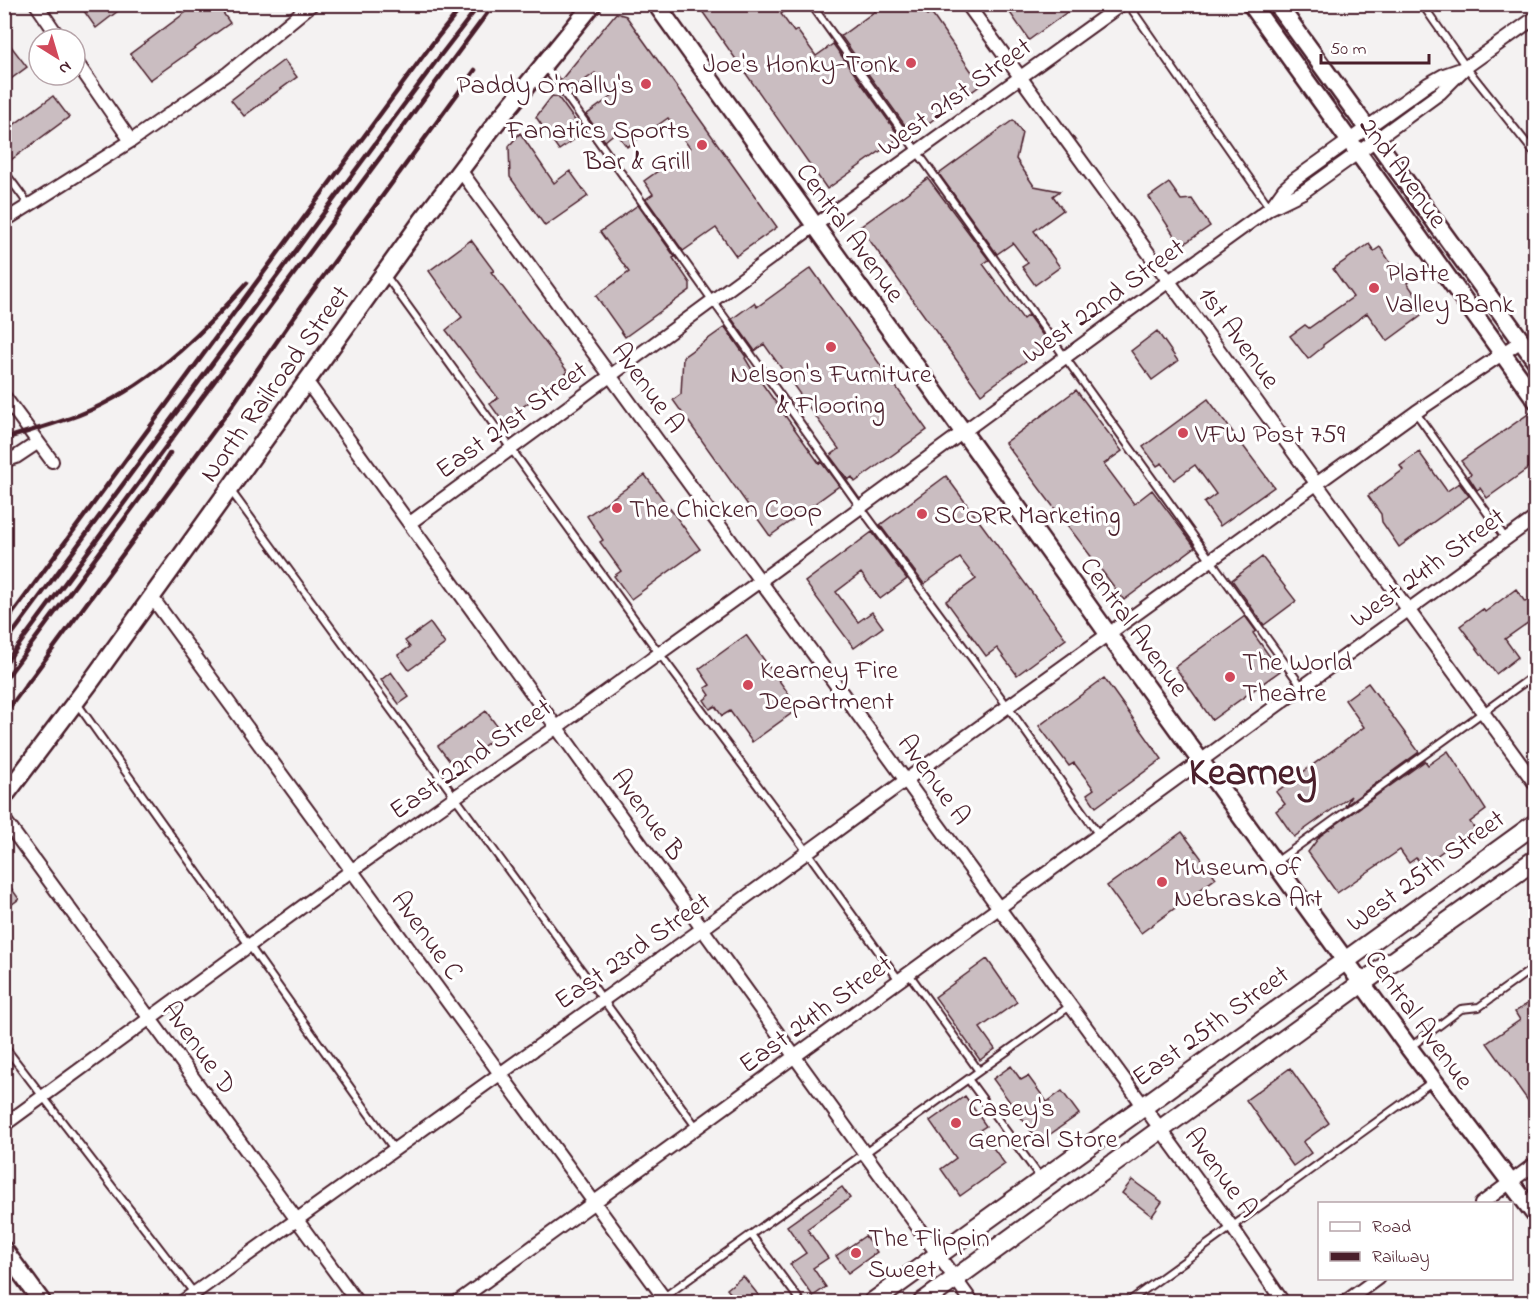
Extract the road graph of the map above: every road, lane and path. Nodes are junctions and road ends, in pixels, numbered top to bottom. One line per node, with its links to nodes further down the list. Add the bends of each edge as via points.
1 (36, 4): 13 (street)
2 (312, 4): 19 (street, via 228,73)
3 (593, 4): 14 (main road, North Railroad Street)
4 (656, 4): 28 (main road, Central Avenue)
5 (811, 4): 21 (lane)
6 (967, 4): 17 (street, 1st Avenue)
7 (1122, 4): 17 (street, West 21st Street)
8 (1128, 4): 26 (lane)
9 (1251, 4): 20 (main road, 2nd Avenue)
10 (1277, 4): 18 (main road, 2nd Avenue)
11 (1422, 4): 15 (lane)
12 (1536, 17): 15 (street, West 22nd Street)
13 (52, 27)
14 (543, 64): 23 (main road, North Railroad Street); 31 (lane)
15 (1466, 68): 18 (street, West 22nd Street, via 1440,93); 22 (lane)
16 (87, 77): 19 (street)
17 (1020, 78): 21 (street, West 21st Street); 30 (street, 1st Avenue)
18 (1372, 134): 20 (street, West 22nd Street); 32 (main road, 2nd Avenue)
19 (131, 141): 25 (street)
20 (1355, 146): 26 (street, West 22nd Street, via 1294,180); 33 (main road, 2nd Avenue)
21 (917, 152): 28 (street, West 21st Street); 34 (lane)
22 (1536, 156)
23 (460, 170): 29 (main road, North Railroad Street); 36 (street, Avenue A)
24 (4, 171): 25 (lane)
25 (29, 205): 27 (street)
26 (1270, 208): 30 (street, West 22nd Street)
27 (4, 221)
28 (814, 226): 31 (street, East 21st Street); 41 (main road, Central Avenue)
29 (384, 273): 37 (main road, North Railroad Street); 43 (lane)
30 (1169, 281): 34 (street, West 22nd Street); 46 (street, 1st Avenue)
31 (712, 301): 36 (street, East 21st Street); 48 (lane)
32 (1521, 341): 33 (street, East 23rd Street); 35 (main road, 2nd Avenue)
33 (1502, 354): 39 (main road, 2nd Avenue); 40 (street, East 23rd Street)
34 (1066, 357): 41 (street, West 22nd Street); 52 (lane)
35 (1536, 361)
36 (611, 376): 43 (street, East 21st Street); 53 (street, Avenue A)
37 (307, 382): 47 (main road, North Railroad Street); 50 (street, Avenue B)
38 (4, 396): 42 (street)
39 (1536, 400)
40 (1416, 412): 46 (street, East 23rd Street); 51 (lane)
41 (964, 432): 48 (street, East 22nd Street); 56 (main road, Central Avenue)
42 (37, 443): 44 (street); 45 (street)
43 (512, 448): 50 (street, East 21st Street); 57 (lane)
44 (52, 461)
45 (4, 462)
46 (1317, 483): 52 (street, East 23rd Street); 55 (street, 1st Avenue)
47 (229, 488): 54 (main road, North Railroad Street); 68 (lane)
48 (861, 508): 53 (street, East 22nd Street); 61 (lane)
49 (1536, 517): 51 (street, West 24th Street)
50 (410, 523): 63 (street, Avenue B)
51 (1506, 539): 55 (street, West 24th Street)
52 (1212, 560): 56 (street, East 23rd Street); 59 (lane)
53 (760, 581): 57 (street, East 22nd Street); 65 (street, Avenue A)
54 (151, 596): 60 (main road, North Railroad Street); 75 (street, Avenue C)
55 (1409, 610): 59 (street, West 24th Street); 62 (street, 1st Avenue)
56 (1109, 635): 61 (street, East 23rd Street); 64 (main road, Central Avenue)
57 (659, 653): 63 (street, East 22nd Street); 72 (lane)
58 (1536, 674): 62 (lane)
59 (1303, 687): 64 (street, West 24th Street)
60 (75, 702): 67 (main road, North Railroad Street); 78 (lane)
61 (1008, 706): 65 (street, East 23rd Street); 71 (lane)
62 (1483, 713): 66 (street, 1st Avenue); 74 (lane)
63 (557, 727): 68 (street, East 22nd Street); 77 (street, Avenue B)
64 (1201, 762): 71 (street, East 24th Street); 74 (main road, Central Avenue)
65 (906, 780): 72 (street, East 23rd Street); 76 (street, Avenue A)
66 (1536, 786)
67 (4, 797)
68 (454, 797): 75 (street, East 22nd Street); 83 (lane)
69 (4, 819): 85 (street, Avenue D)
70 (1536, 823): 79 (main road, West 25th Street)
71 (1099, 836): 76 (street, East 24th Street)
72 (808, 853): 77 (street, East 23rd Street); 81 (lane)
73 (1536, 859): 82 (main road, West 25th Street)
74 (1275, 862): 79 (main road, Central Avenue)
75 (351, 871): 78 (street, East 22nd Street); 90 (street, Avenue C)
76 (999, 908): 81 (street, East 24th Street); 84 (street, Avenue A)
77 (702, 929): 83 (street, East 23rd Street); 88 (street, Avenue B)
78 (249, 945): 85 (street, East 22nd Street); 98 (lane)
79 (1345, 961): 82 (main road, Central Avenue); 94 (main road, East 25th Street)
80 (1536, 966): 87 (lane, via 1479,1007 1461,1009)
81 (904, 977): 88 (street, East 24th Street); 89 (lane)
82 (1362, 983): 87 (main road, Central Avenue); 97 (main road, East 25th Street)
83 (603, 999): 90 (street, East 23rd Street); 96 (lane)
84 (1070, 1005): 89 (lane); 94 (street, Avenue A)
85 (149, 1019): 93 (street, East 22nd Street); 106 (street, Avenue D)
86 (4, 1046): 93 (lane)
87 (1409, 1048): 92 (main road, Central Avenue)
88 (795, 1057): 96 (street, East 24th Street); 99 (street, Avenue B)
89 (980, 1071): 91 (lane)
90 (499, 1074): 98 (street, East 23rd Street); 104 (street, Avenue C)
91 (968, 1079): 99 (lane); 101 (lane)
92 (1433, 1081): 102 (main road, Central Avenue); 107 (lane)
93 (42, 1096): 95 (street, East 22nd Street); 113 (lane)
94 (1144, 1107): 97 (street, Avenue A); 101 (main road, East 25th Street)
95 (4, 1125)
96 (697, 1128): 104 (street, East 24th Street)
97 (1161, 1130): 107 (street, Avenue A); 111 (main road, East 25th Street)
98 (394, 1149): 106 (street, East 23rd Street)
99 (864, 1155): 108 (lane); 110 (street, Avenue B)
100 (1536, 1163): 102 (street)
101 (1042, 1180): 110 (main road, East 25th Street)
102 (1510, 1182): 103 (street); 105 (main road, Central Avenue)
103 (1482, 1202)
104 (594, 1203): 114 (street, Avenue C); 118 (street, East 24th Street)
105 (1536, 1216)
106 (296, 1219): 113 (street, East 23rd Street); 117 (street, Avenue D)
107 (1232, 1227): 123 (lane); 124 (street, Avenue A)
108 (752, 1236): 114 (lane); 119 (lane)
109 (4, 1250): 115 (main road)
110 (938, 1256): 111 (street, Avenue B); 120 (main road, East 25th Street)
111 (955, 1279): 121 (main road, East 25th Street); 122 (street, Avenue B)
112 (1375, 1280): 125 (street)
113 (194, 1293): 116 (street, East 23rd Street)
114 (663, 1301)
115 (42, 1302)
116 (182, 1302)
117 (357, 1302)
118 (457, 1302)
119 (801, 1302)
120 (873, 1302)
121 (923, 1302)
122 (972, 1302)
123 (1128, 1302)
124 (1284, 1302)
125 (1346, 1302)

